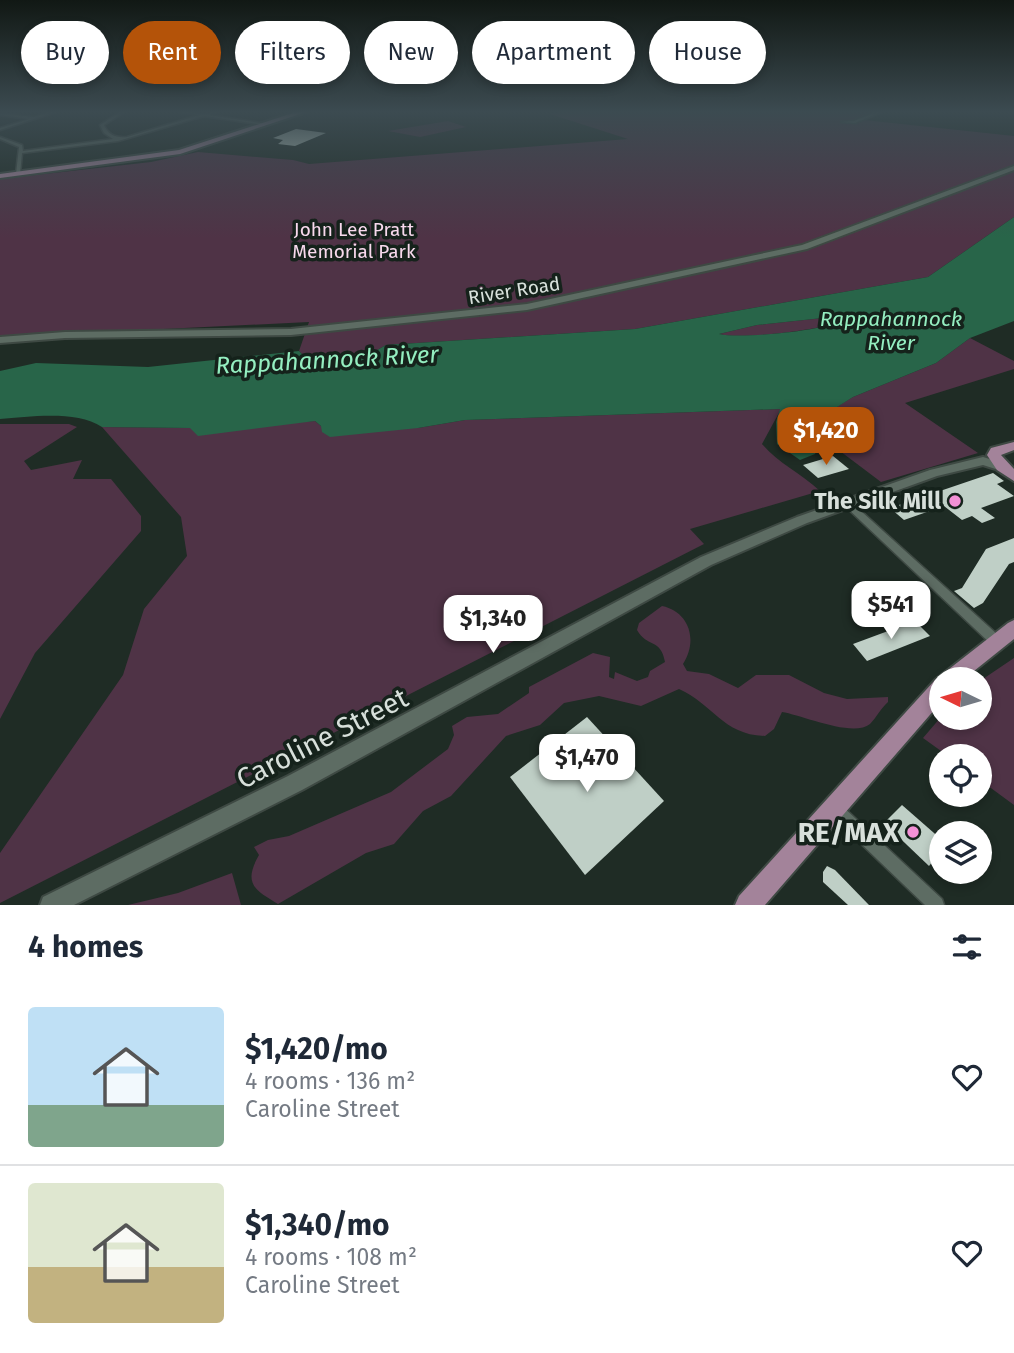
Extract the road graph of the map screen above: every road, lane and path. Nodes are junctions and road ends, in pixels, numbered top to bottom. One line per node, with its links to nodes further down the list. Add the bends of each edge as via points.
1 (23, 153): 4 (street)
2 (171, 153): 4 (main road)
3 (1014, 168): 6 (street, River Road, via 804,247 527,307 291,332 65,335)
4 (18, 174): 5 (main road)
5 (0, 176)
6 (0, 341)
7 (1014, 446): 8 (main road, Caroline Street)
8 (996, 451): 9 (street, Caroline Street); 10 (main road, via 994,456)
9 (961, 465): 10 (street, Caroline Street, via 988,461); 11 (street, Caroline Street)
10 (1008, 471)
11 (848, 504): 13 (street); 17 (street, Caroline Street, via 780,529 663,583 431,712)
12 (1014, 628): 13 (main road)
13 (995, 640): 14 (main road)
14 (963, 667)
15 (929, 700): 16 (main road)
16 (833, 807): 18 (main road); 19 (street)
17 (51, 905)
18 (748, 905)
19 (936, 905)

